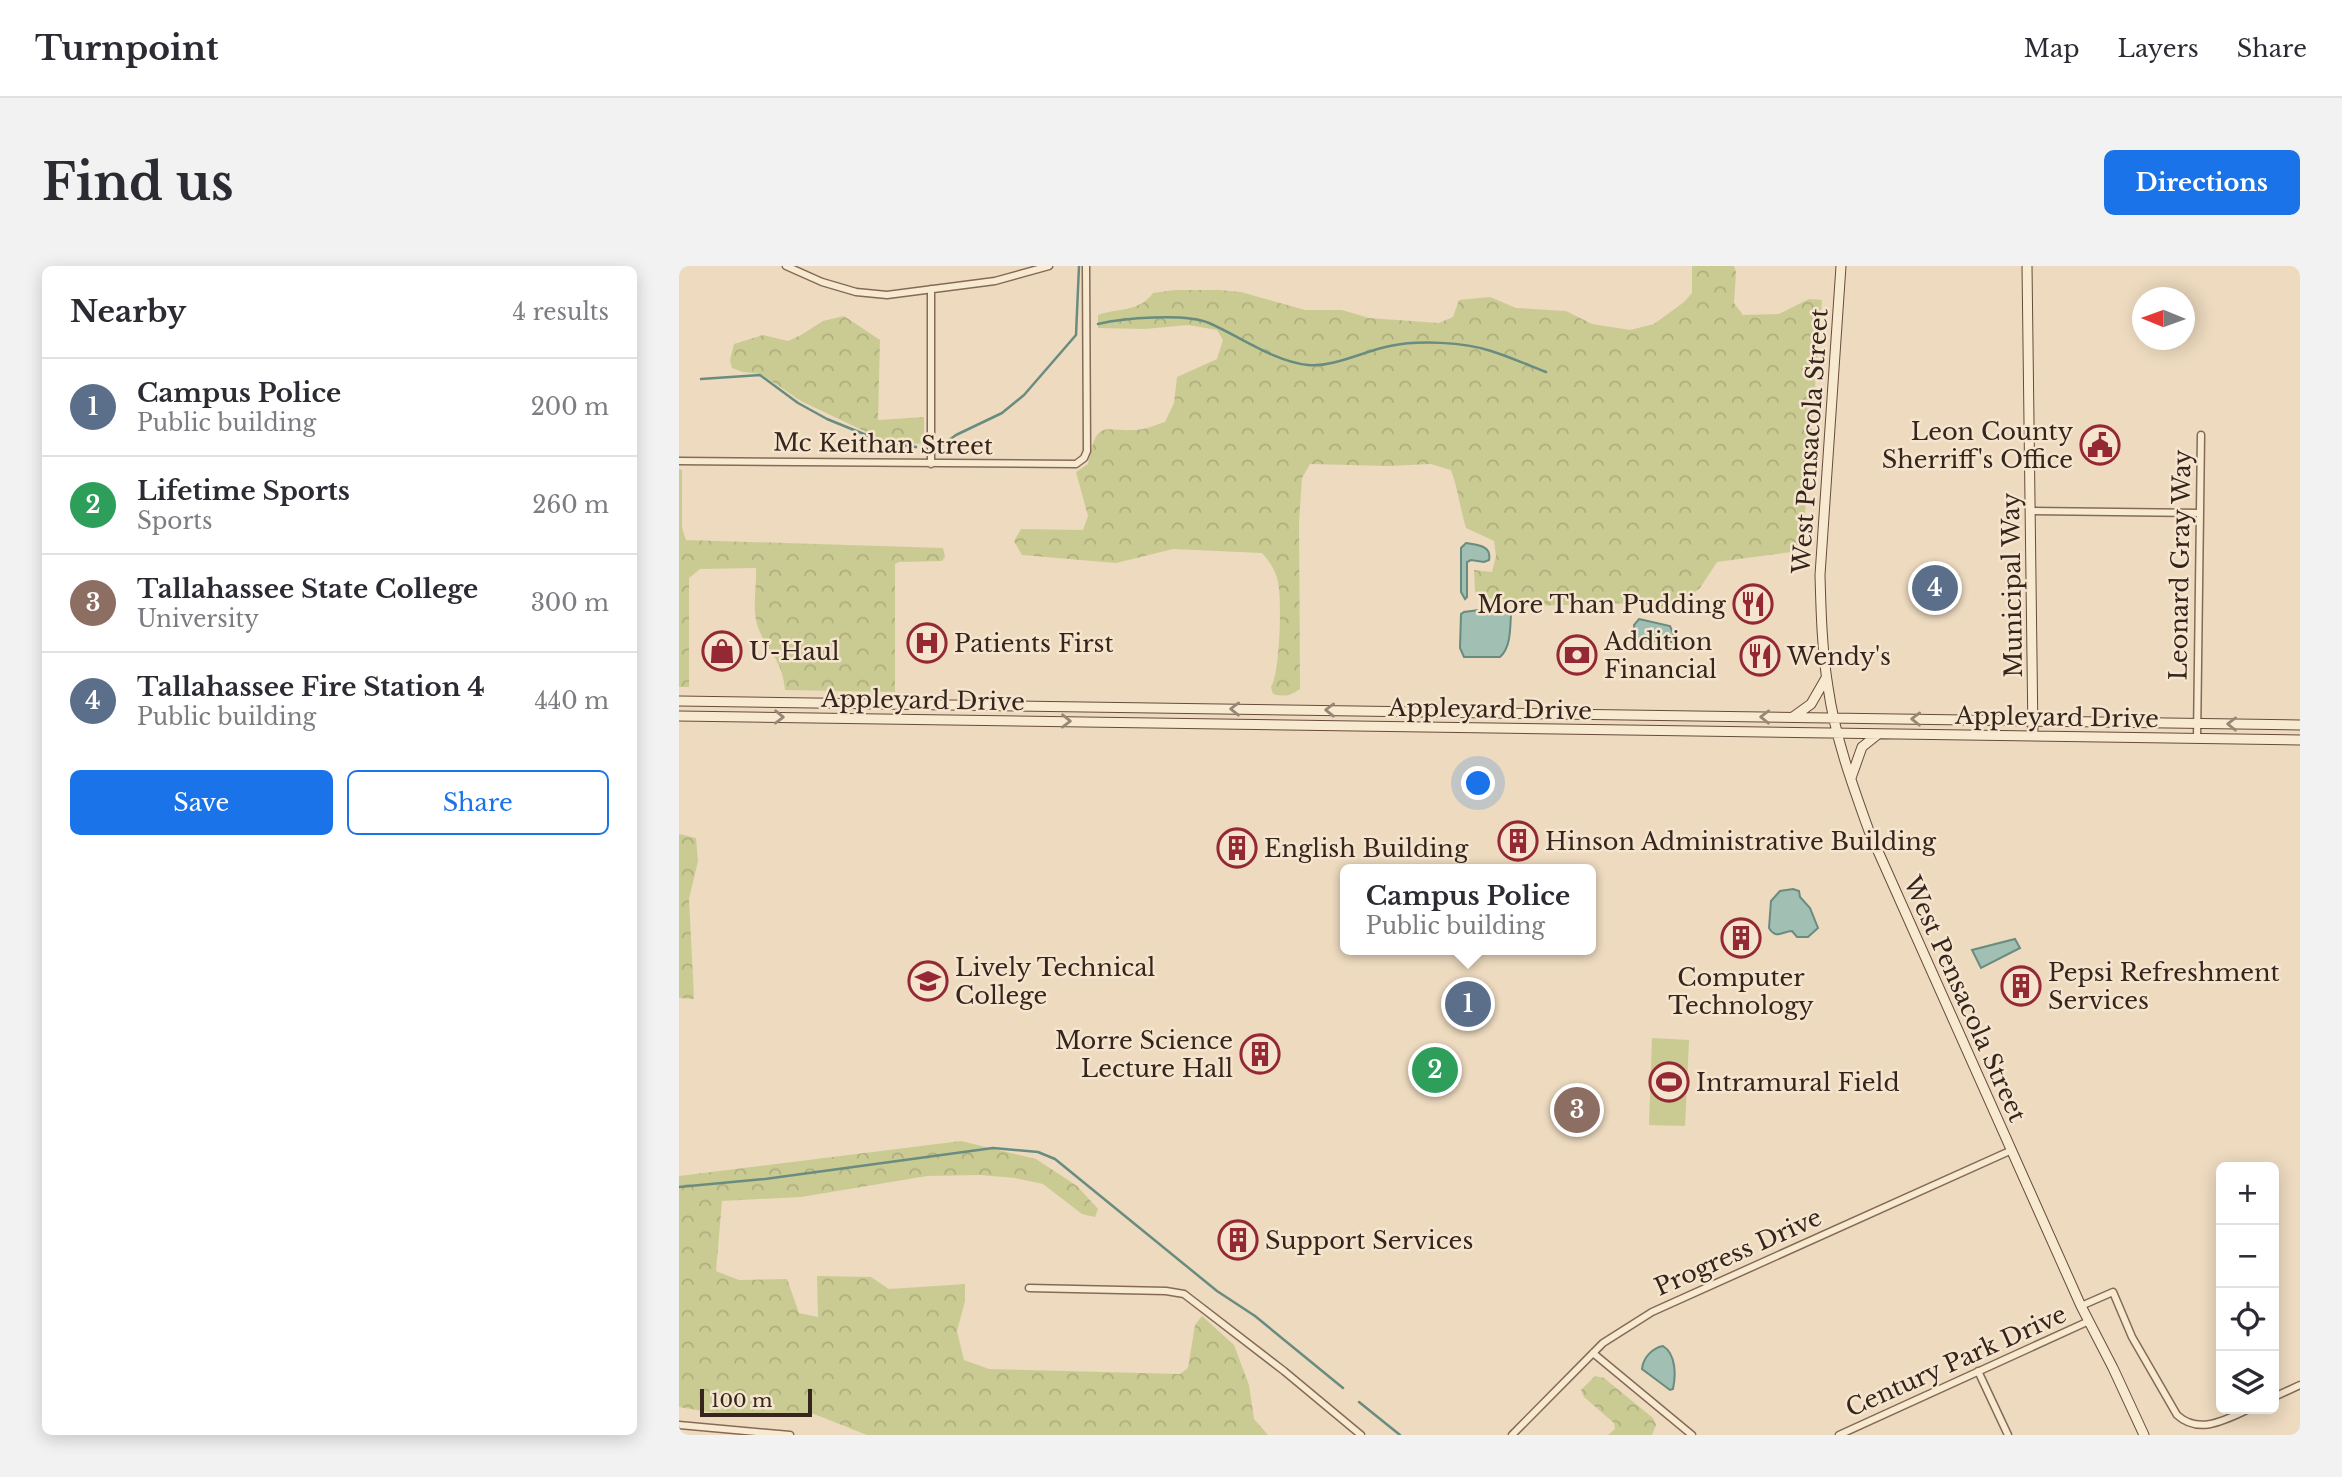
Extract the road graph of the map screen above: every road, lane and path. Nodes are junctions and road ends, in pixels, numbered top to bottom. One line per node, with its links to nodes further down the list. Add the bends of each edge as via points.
1 (786, 266): 6 (street, via 870,295)
2 (1048, 266): 6 (street, via 995,281)
3 (1086, 266): 9 (street, Mc Keithan Street, via 1088,436 1084,458 1062,465)
4 (1841, 266): 12 (main road, West Pensacola Street, via 1819,575)
5 (2027, 266): 10 (main road, Municipal Way)
6 (931, 289): 9 (street)
7 (2201, 435): 11 (street, Leonard Gray Way)
8 (679, 461): 9 (street, Mc Keithan Street)
9 (931, 464)
10 (2030, 511): 11 (street); 29 (main road, Municipal Way)
11 (2200, 513): 31 (street, Leonard Gray Way)
12 (1826, 676): 26 (main road, via 1815,700); 27 (main road, West Pensacola Street)
13 (679, 701): 14 (main road, Appleyard Drive)
14 (696, 701): 15 (main road, Appleyard Drive); 23 (main road)
15 (712, 701): 16 (main road, Appleyard Drive); 24 (main road)
16 (734, 702): 17 (main road, Appleyard Drive); 25 (main road)
17 (983, 705): 18 (main road, Appleyard Drive); 28 (main road)
18 (1181, 708): 19 (main road, Appleyard Drive, one-way to 18); 30 (main road)
19 (1358, 710): 20 (main road, Appleyard Drive); 33 (main road)
20 (1520, 713): 21 (main road, Appleyard Drive); 34 (main road)
21 (1627, 715): 26 (main road, Appleyard Drive, one-way to 21); 35 (main road)
22 (679, 716): 23 (main road, Appleyard Drive)
23 (696, 716): 24 (main road, Appleyard Drive)
24 (711, 716): 25 (main road, Appleyard Drive)
25 (734, 716): 28 (main road, Appleyard Drive, one-way to 28)
26 (1793, 717): 27 (main road, Appleyard Drive)
27 (1833, 718): 29 (main road, Appleyard Drive, one-way to 27); 36 (main road, West Pensacola Street)
28 (983, 720): 30 (main road, Appleyard Drive, one-way to 30)
29 (2033, 720): 31 (main road, Appleyard Drive); 38 (main road, Municipal Way)
30 (1181, 723): 33 (main road, Appleyard Drive)
31 (2197, 723): 32 (main road, Appleyard Drive, one-way to 31); 39 (street, Leonard Gray Way)
32 (2300, 724)
33 (1358, 726): 34 (main road, Appleyard Drive)
34 (1520, 729): 35 (main road, Appleyard Drive)
35 (1635, 730): 36 (main road, Appleyard Drive)
36 (1837, 734): 37 (main road, Appleyard Drive); 41 (main road, West Pensacola Street)
37 (1879, 734): 38 (main road, Appleyard Drive); 41 (main road, via 1862,747)
38 (2033, 736): 39 (main road, Appleyard Drive)
39 (2197, 738): 40 (main road, Appleyard Drive)
40 (2300, 740)
41 (1851, 780): 42 (main road, West Pensacola Street, via 1868,831)
42 (2012, 1150): 44 (main road, West Pensacola Street); 46 (street, Progress Drive, via 1652,1312)
43 (1029, 1288): 53 (street, via 1184,1294)
44 (2081, 1306): 45 (main road, West Pensacola Street); 50 (street, via 2113,1292 2132,1337 2187,1425 2210,1426)
45 (2089, 1321): 47 (street, Century Park Drive); 58 (main road, West Pensacola Street)
46 (1593, 1353): 54 (street, Progress Drive); 55 (street)
47 (1978, 1371): 56 (street, Century Park Drive); 57 (street)
48 (2300, 1385): 49 (street)
49 (2279, 1396)
50 (2238, 1414)
51 (679, 1425): 52 (street)
52 (790, 1435)
53 (1361, 1435)
54 (1512, 1435)
55 (1692, 1435)
56 (1839, 1435)
57 (2008, 1435)
58 (2144, 1435)

